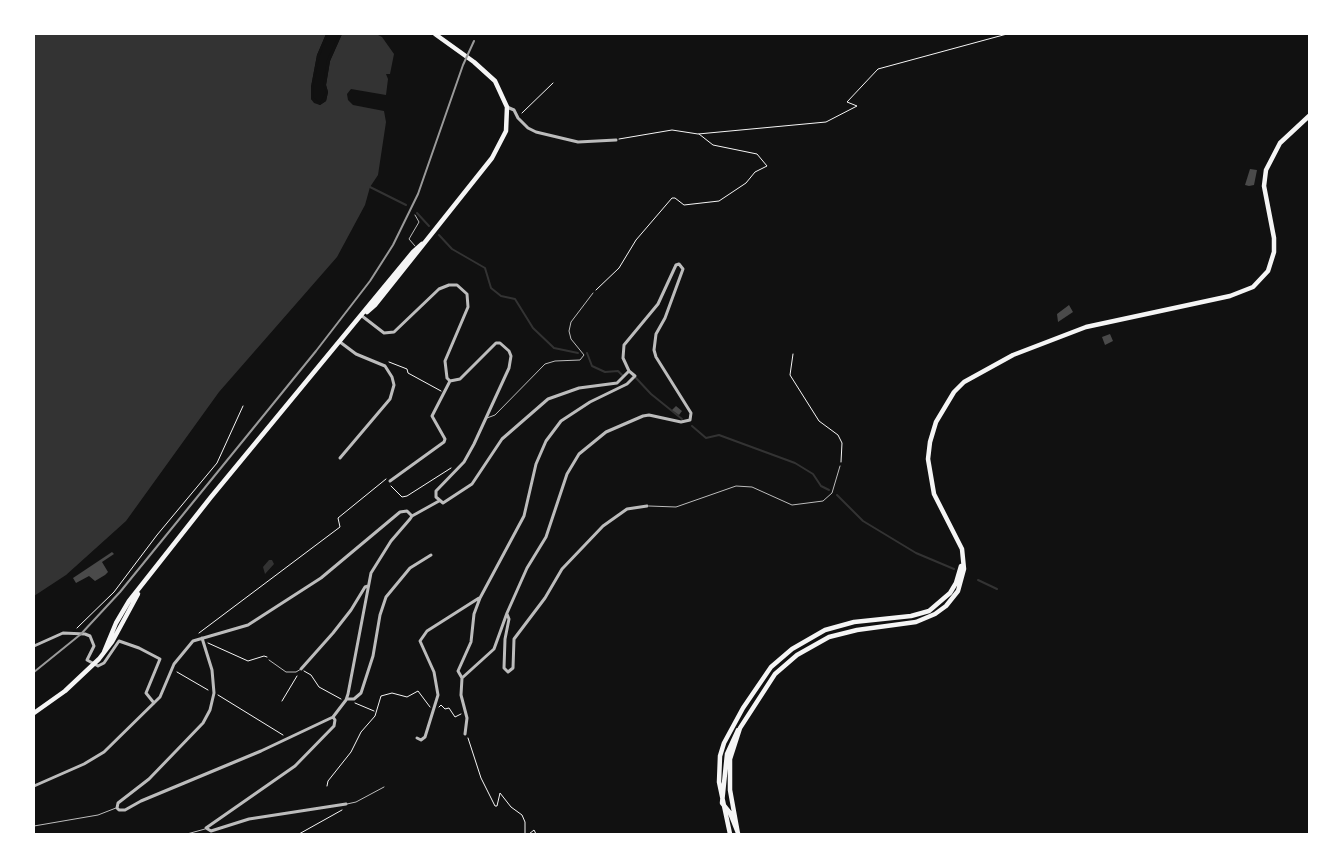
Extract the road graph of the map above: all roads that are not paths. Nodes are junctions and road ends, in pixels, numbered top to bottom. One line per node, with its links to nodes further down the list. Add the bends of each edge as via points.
1 (435, 34): 2 (main road, via 495,81)
2 (507, 107): 4 (street, via 514,110 528,128 567,140); 6 (main road, via 507,123 500,146)
3 (1309, 116): 20 (main road, via 1280,143 1266,170 1264,186 1274,252 1268,271 1253,287 1230,296 1086,327 985,370 964,382 950,397 936,422 930,442 929,466 932,487 960,542)
4 (616, 140)
5 (415, 214): 6 (lane, via 420,222 409,239)
6 (420, 246): 8 (main road, via 375,305)
7 (593, 293): 12 (lane, via 570,322 571,339 584,355 580,360 545,364 495,415)
8 (362, 316): 9 (main road); 11 (street, via 388,334 439,289 449,285 463,288 468,307 445,362 445,372)
9 (340, 342): 13 (street, via 356,354 382,364 394,385 390,400); 27 (main road, via 129,601 104,652)
10 (630, 371): 16 (street, via 617,383 579,388 548,399 502,439 472,484 449,501); 22 (street, via 634,373 634,379 590,402 554,429 536,464 524,516); 23 (street, via 623,358 624,345 658,304 676,265 680,264 683,269 656,334 654,350 691,413 690,420 681,422 643,416 606,432 579,454 566,474 546,537 527,568)
11 (450, 380): 12 (street, via 460,379 491,345 500,343 506,347 511,356 509,368); 15 (street, via 432,416 444,442)
12 (486, 418): 16 (street, via 464,462 439,487 436,497)
13 (340, 458)
14 (840, 466): 17 (lane, via 832,493 824,501 786,504 752,487 736,486 676,508)
15 (390, 481)
16 (439, 501): 18 (street)
17 (648, 506): 23 (street, via 626,509 603,526 562,569 514,640 514,668 508,672 504,668)
18 (412, 516): 21 (street, via 375,564); 24 (street, via 400,512 321,578 248,625)
19 (431, 555): 30 (street, via 410,568 386,597 361,693 354,699)
20 (963, 560): 34 (main road, via 958,591 946,606 916,622 850,631 815,644 775,674); 39 (main road, via 950,593 929,611 854,622 825,630 792,649 771,668 724,743 719,769)
21 (368, 586): 28 (street, via 333,634); 30 (street, via 358,649)
22 (480, 598): 29 (street, via 474,614 471,642 458,671); 36 (street, via 427,631 420,641 438,686 438,695 424,737 421,740)
23 (507, 613): 29 (street, via 494,649)
24 (202, 638): 31 (street, via 185,649); 41 (street, via 212,670 214,693 210,710 203,723 149,779 118,803)
25 (34, 646): 27 (street, via 56,636 85,634 93,640 94,646 87,660)
26 (269, 660): 28 (lane, via 286,672)
27 (94, 665): 31 (street, via 101,666 119,641 160,659 146,693); 32 (main road, via 65,691)
28 (301, 669)
29 (462, 678): 35 (street, via 461,695 466,711)
30 (345, 700): 33 (street)
31 (154, 703): 37 (street, via 104,752)
32 (34, 712)
33 (333, 717): 41 (street, via 124,810); 43 (street, via 334,726 295,766)
34 (740, 728): 39 (main road, via 727,754); 46 (main road, via 729,770)
35 (464, 734)
36 (417, 738)
37 (34, 786)
38 (384, 787): 40 (lane)
39 (722, 803): 45 (main road); 46 (main road, via 730,813)
40 (346, 804): 43 (street, via 250,819 211,831)
41 (117, 808): 42 (lane, via 98,815)
42 (34, 826)
43 (206, 828): 44 (lane)
44 (187, 834)
45 (730, 834)
46 (738, 834)

